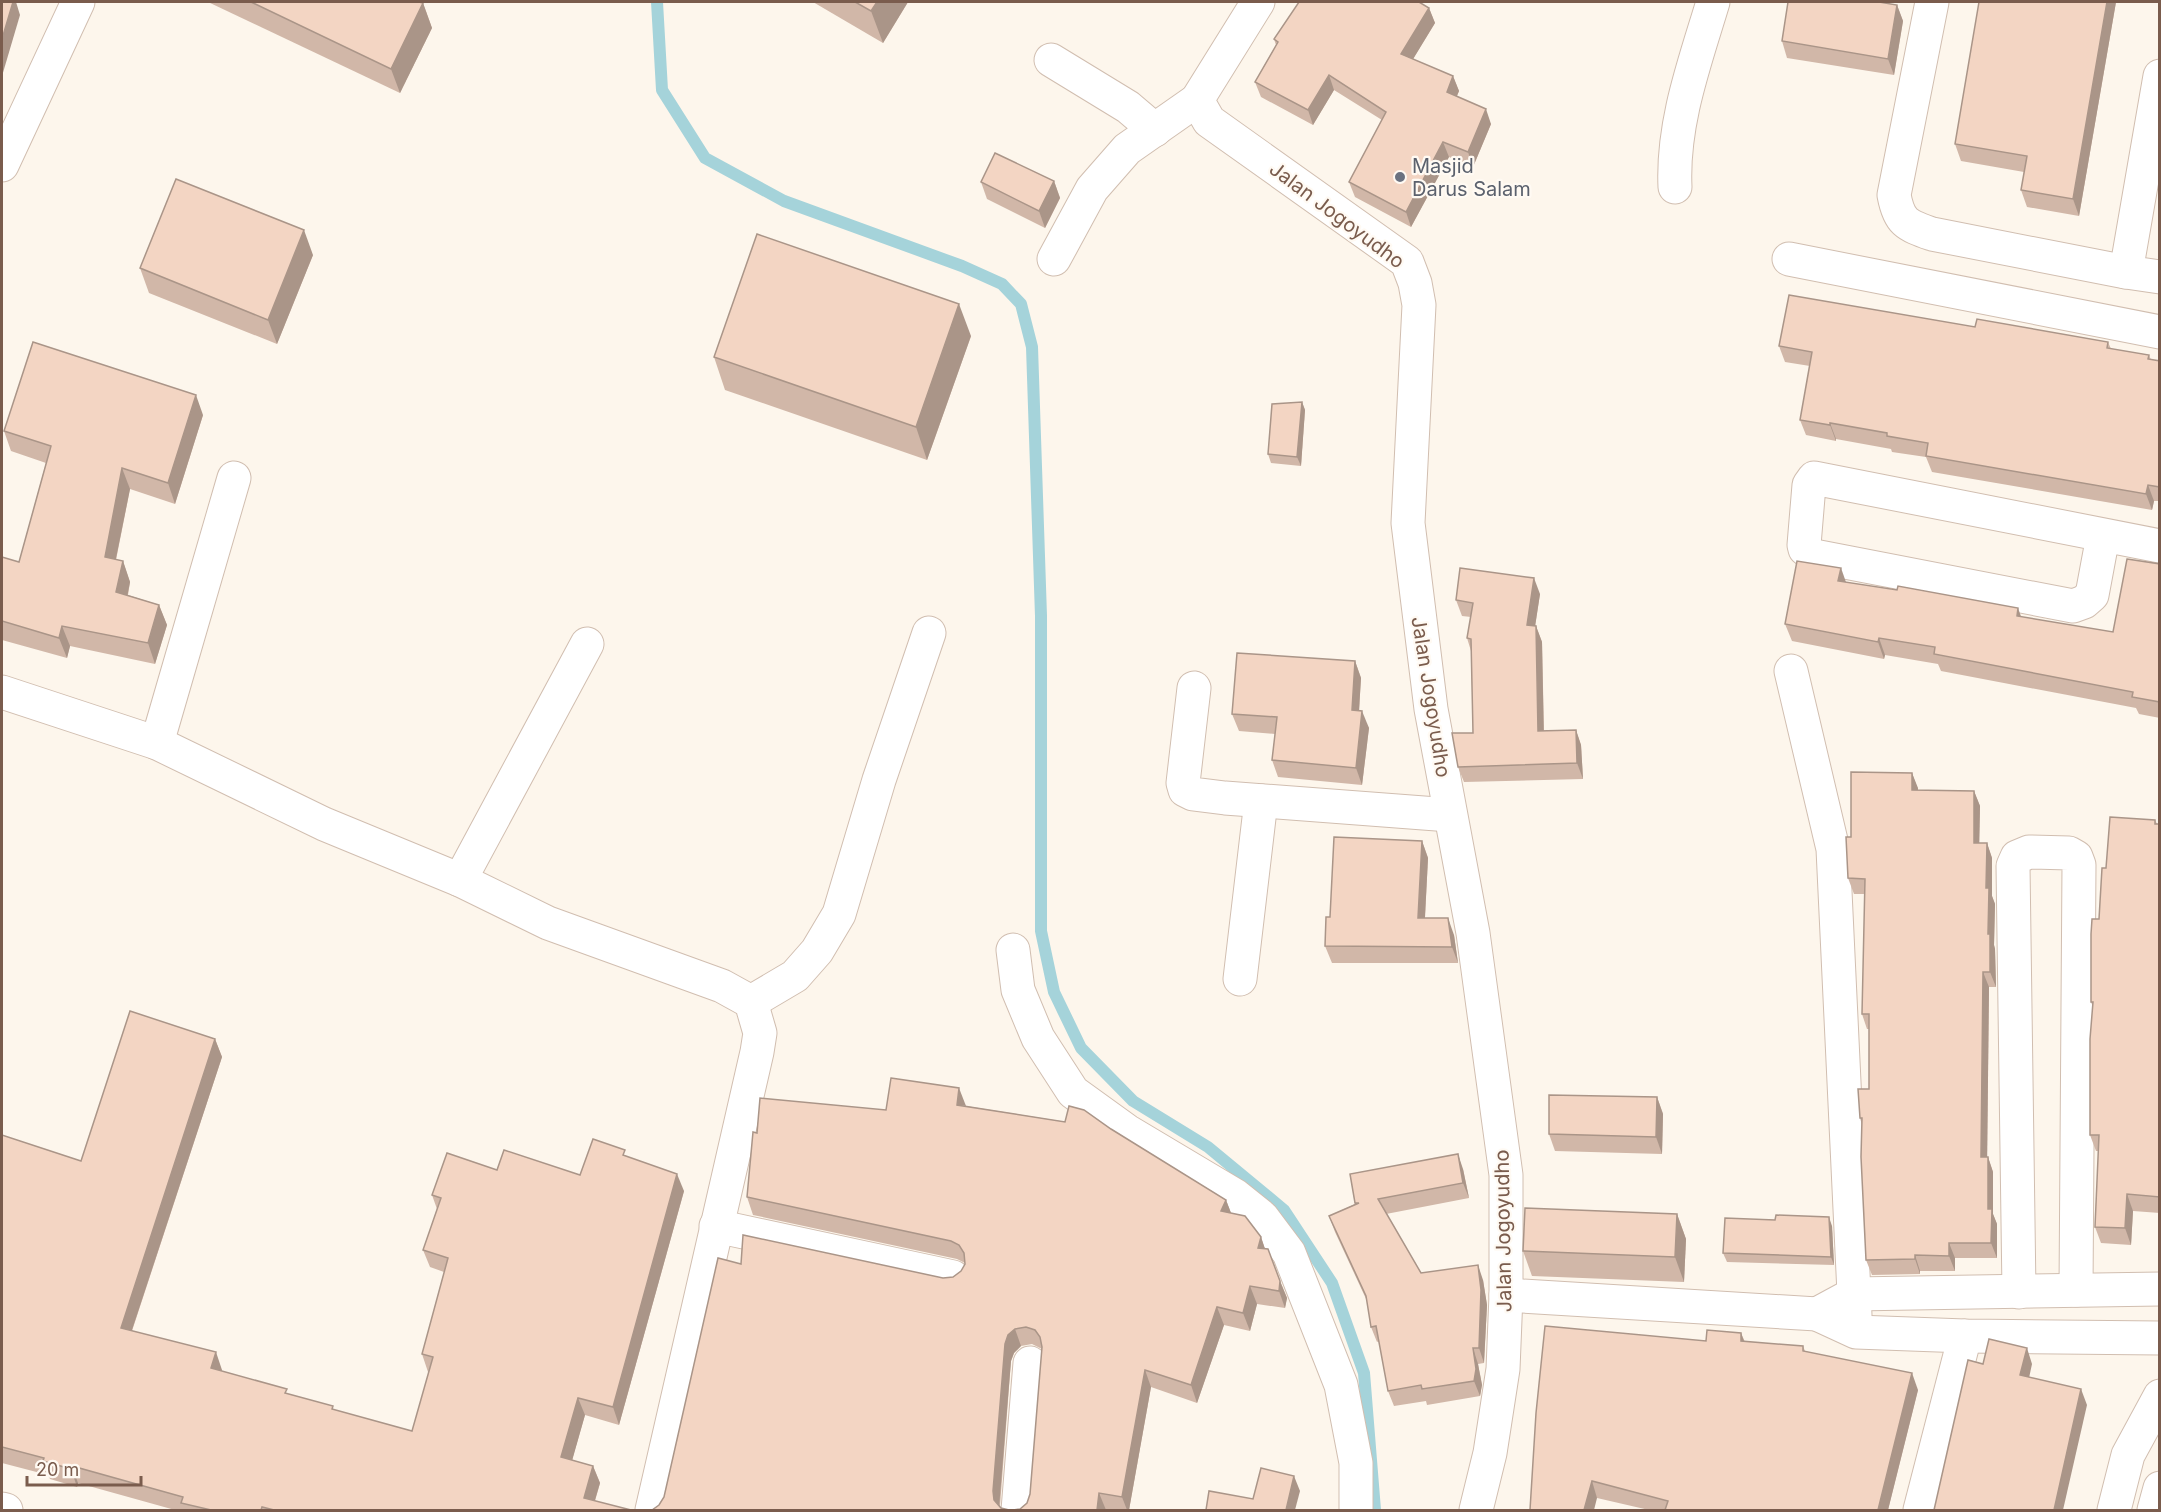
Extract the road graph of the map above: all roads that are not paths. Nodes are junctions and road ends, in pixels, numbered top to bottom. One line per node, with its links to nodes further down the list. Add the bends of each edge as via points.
1 (78, 2): 9 (street)
2 (1258, 2): 7 (street)
3 (1713, 2): 10 (street, via 1676,141)
4 (1932, 2): 13 (street, via 1894,195 1898,213 1911,227 1932,234)
5 (1051, 60): 8 (street, via 1128,107)
6 (2160, 76): 13 (street)
7 (1197, 100): 8 (street); 26 (street, Jalan Jogoyudho, via 1209,121 1407,262 1415,284 1419,305 1408,523 1431,709)
8 (1155, 130): 11 (street, via 1126,149 1092,189)
9 (2, 165)
10 (1675, 187)
11 (1054, 259)
12 (1789, 260): 15 (street)
13 (2126, 273): 14 (street)
14 (2160, 277)
15 (2160, 332)
16 (234, 478): 24 (street)
17 (2103, 536): 17 (street, via 2092,595 2073,606 1814,556 1804,546 1809,485 1814,478); 18 (street)
18 (2160, 546)
19 (930, 633): 30 (street, via 879,780 839,914 817,951 795,976)
20 (587, 644): 27 (street)
21 (1791, 671): 36 (street, via 1833,849)
22 (1194, 688): 25 (street, via 1185,790)
23 (2, 692): 24 (street)
24 (157, 743): 27 (street, via 324,824)
25 (1261, 801): 26 (street); 29 (street)
26 (1450, 815): 37 (street, Jalan Jogoyudho, via 1473,933 1506,1175)
27 (460, 880): 30 (street, via 548,923 722,986)
28 (1012, 951): 47 (street, via 1018,990 1038,1038 1074,1092 1127,1131 1236,1196 1262,1217 1289,1253 1341,1385 1356,1463)
29 (1240, 979)
30 (751, 1002): 31 (street, via 760,1033)
31 (716, 1226): 32 (street); 45 (street)
32 (953, 1277)
33 (2160, 1288): 34 (street)
34 (2076, 1290): 35 (street); 35 (street, via 2079,865 2076,857 2069,854 2029,852 2018,857 2013,866)
35 (2019, 1292): 36 (street)
36 (1854, 1294): 38 (street); 39 (street)
37 (1506, 1295): 38 (street); 48 (street, Jalan Jogoyudho, via 1503,1369 1490,1453)
38 (1817, 1314): 39 (street)
39 (1856, 1332): 40 (street)
40 (1965, 1336): 41 (street); 49 (street)
41 (2160, 1338)
42 (1030, 1363): 46 (street)
43 (2160, 1396): 50 (street, via 2128,1455)
44 (2160, 1488): 51 (street)
45 (652, 1510)
46 (1018, 1510)
47 (1356, 1510)
48 (1476, 1510)
49 (1920, 1510)
50 (2114, 1510)
51 (2154, 1510)

